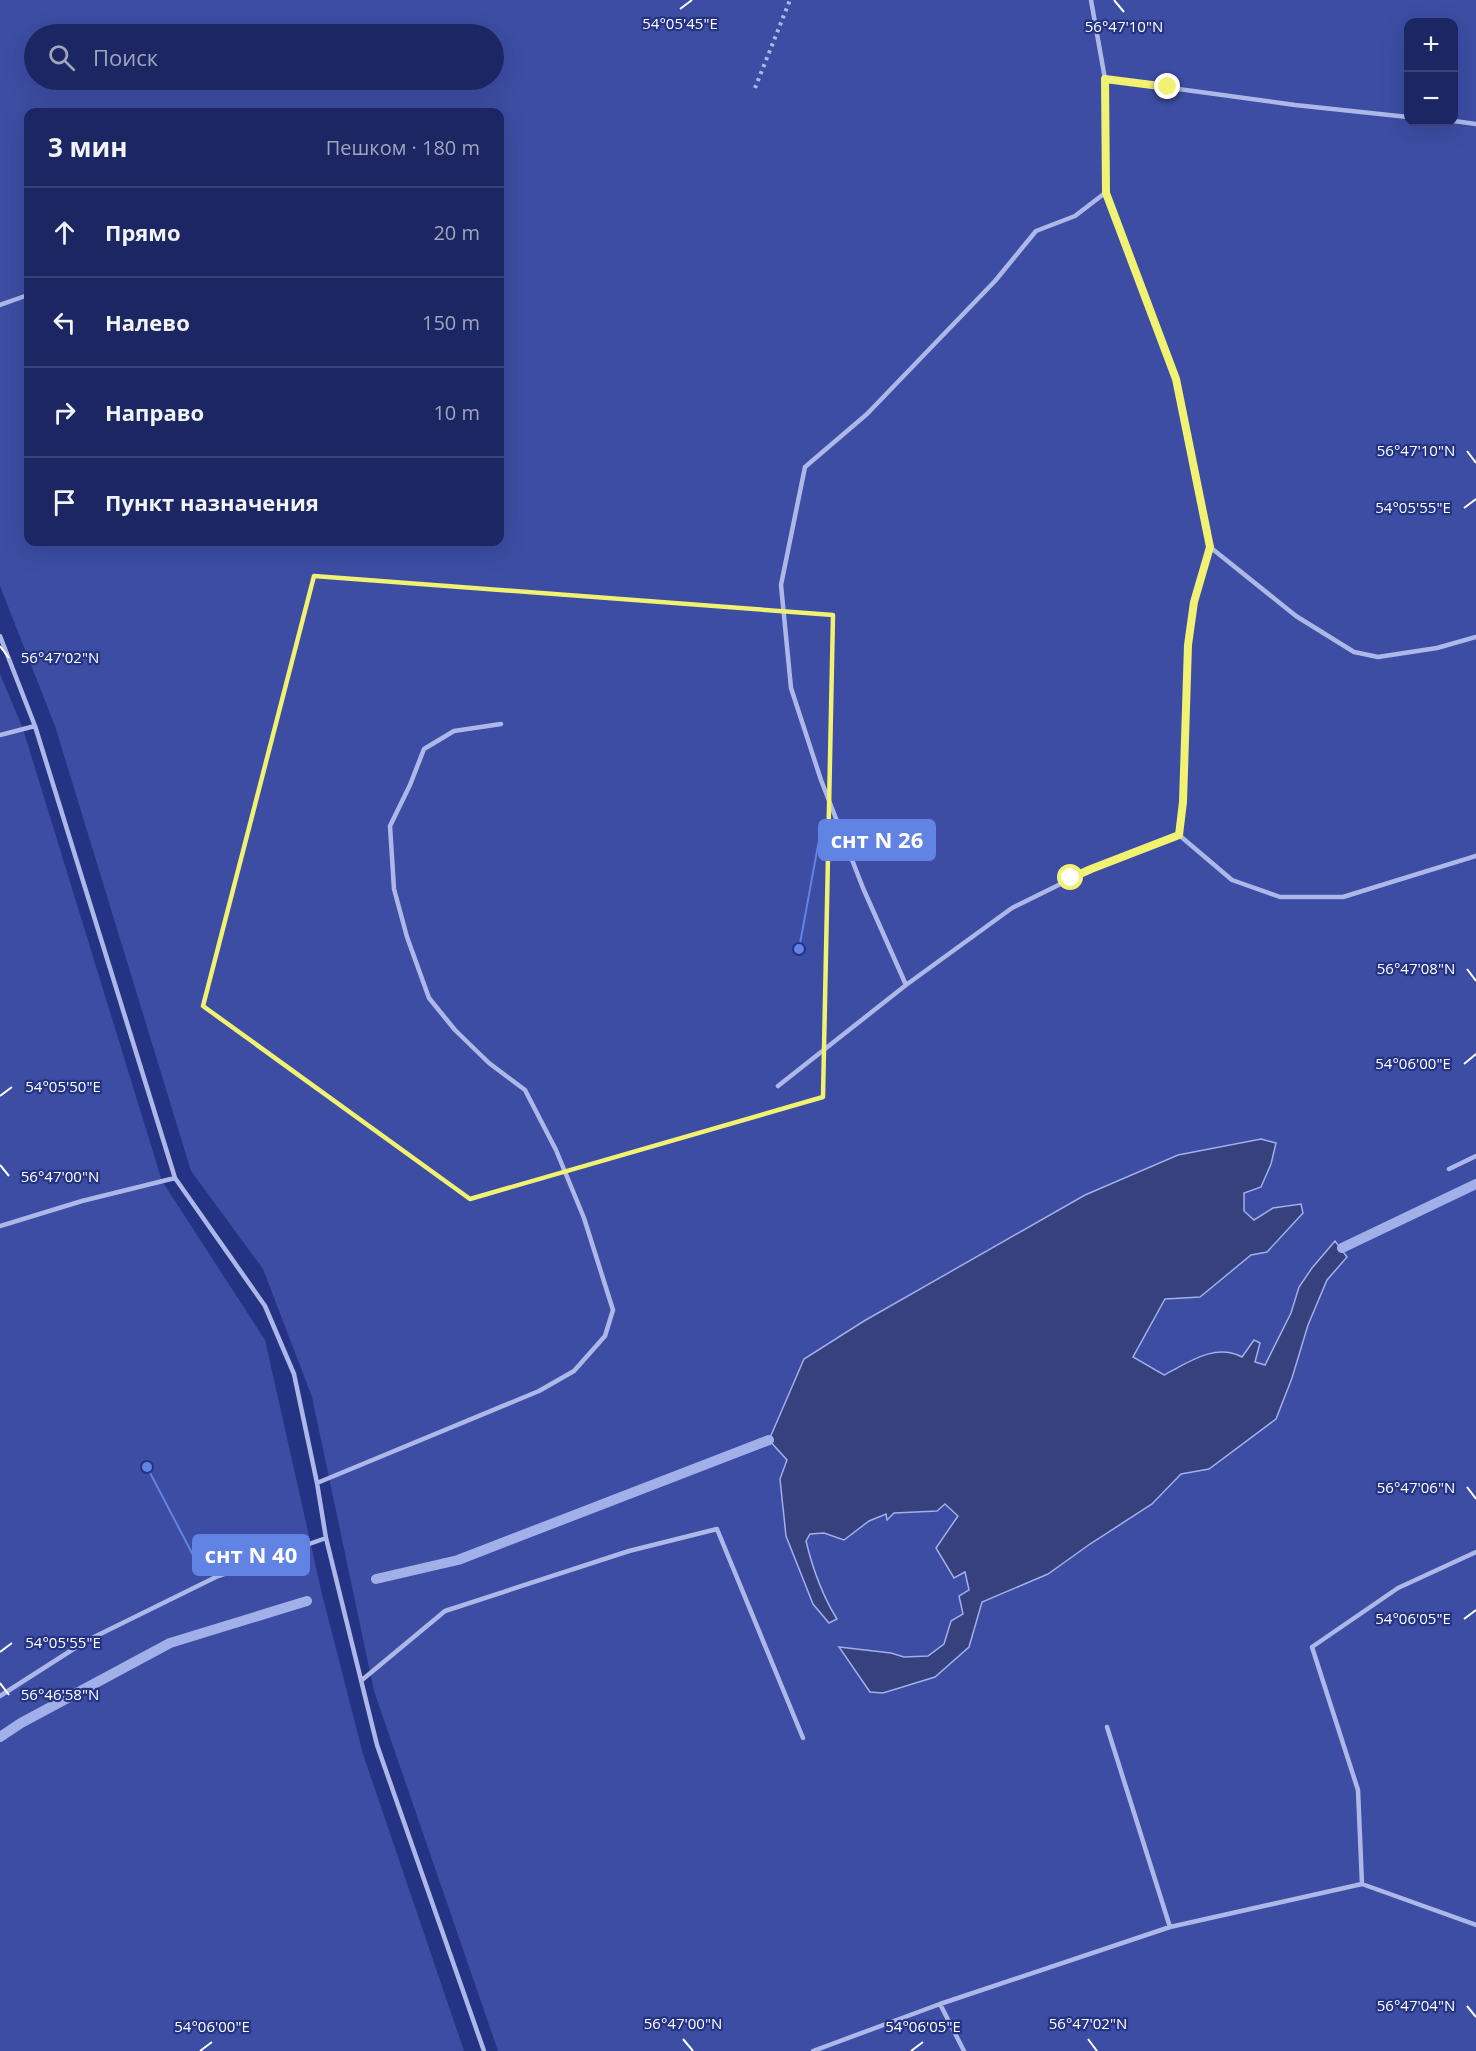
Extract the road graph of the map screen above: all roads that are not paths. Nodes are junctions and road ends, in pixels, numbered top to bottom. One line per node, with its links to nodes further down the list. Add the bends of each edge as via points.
1 (1091, 0): 2 (lane)
2 (1105, 79): 3 (lane); 6 (lane)
3 (1404, 117)
4 (1458, 122): 5 (lane)
5 (1476, 124)
6 (1106, 193): 9 (lane, via 1176,379); 17 (lane, via 1076,216 1036,231 995,281 867,414 805,467 781,585 791,688 821,780)
7 (24, 296): 8 (lane)
8 (0, 304)
9 (1210, 547): 11 (lane, via 1296,616 1354,652 1378,657); 15 (lane, via 1194,602 1188,645)
10 (0, 636): 13 (lane)
11 (1476, 637)
12 (501, 724): 23 (lane, via 454,730 424,749 390,826 394,889 429,998 455,1030 525,1090 556,1150 584,1218 613,1310 605,1336 565,1376 539,1391)
13 (35, 726): 14 (lane); 21 (lane)
14 (0, 735)
15 (1179, 835): 16 (lane, via 1232,880 1280,897 1342,897); 17 (lane, via 1091,869 1012,908)
16 (1476, 856)
17 (906, 986): 18 (lane)
18 (778, 1086)
19 (1476, 1156): 20 (lane)
20 (1449, 1169)
21 (175, 1178): 22 (lane); 23 (lane, via 265,1306 294,1374)
22 (0, 1226)
23 (317, 1483): 24 (lane)
24 (326, 1538): 26 (lane); 27 (lane, via 216,1577 86,1641)
25 (1476, 1552): 30 (lane, via 1398,1588 1312,1647 1358,1790)
26 (362, 1680): 29 (lane, via 445,1611 629,1551 717,1529); 34 (lane, via 377,1745)
27 (0, 1696)
28 (1107, 1727): 32 (lane)
29 (803, 1738)
30 (1362, 1884): 31 (lane); 32 (lane)
31 (1476, 1925)
32 (1170, 1927): 33 (lane)
33 (940, 2004): 35 (lane); 36 (lane)
34 (484, 2051)
35 (813, 2051)
36 (964, 2051)

